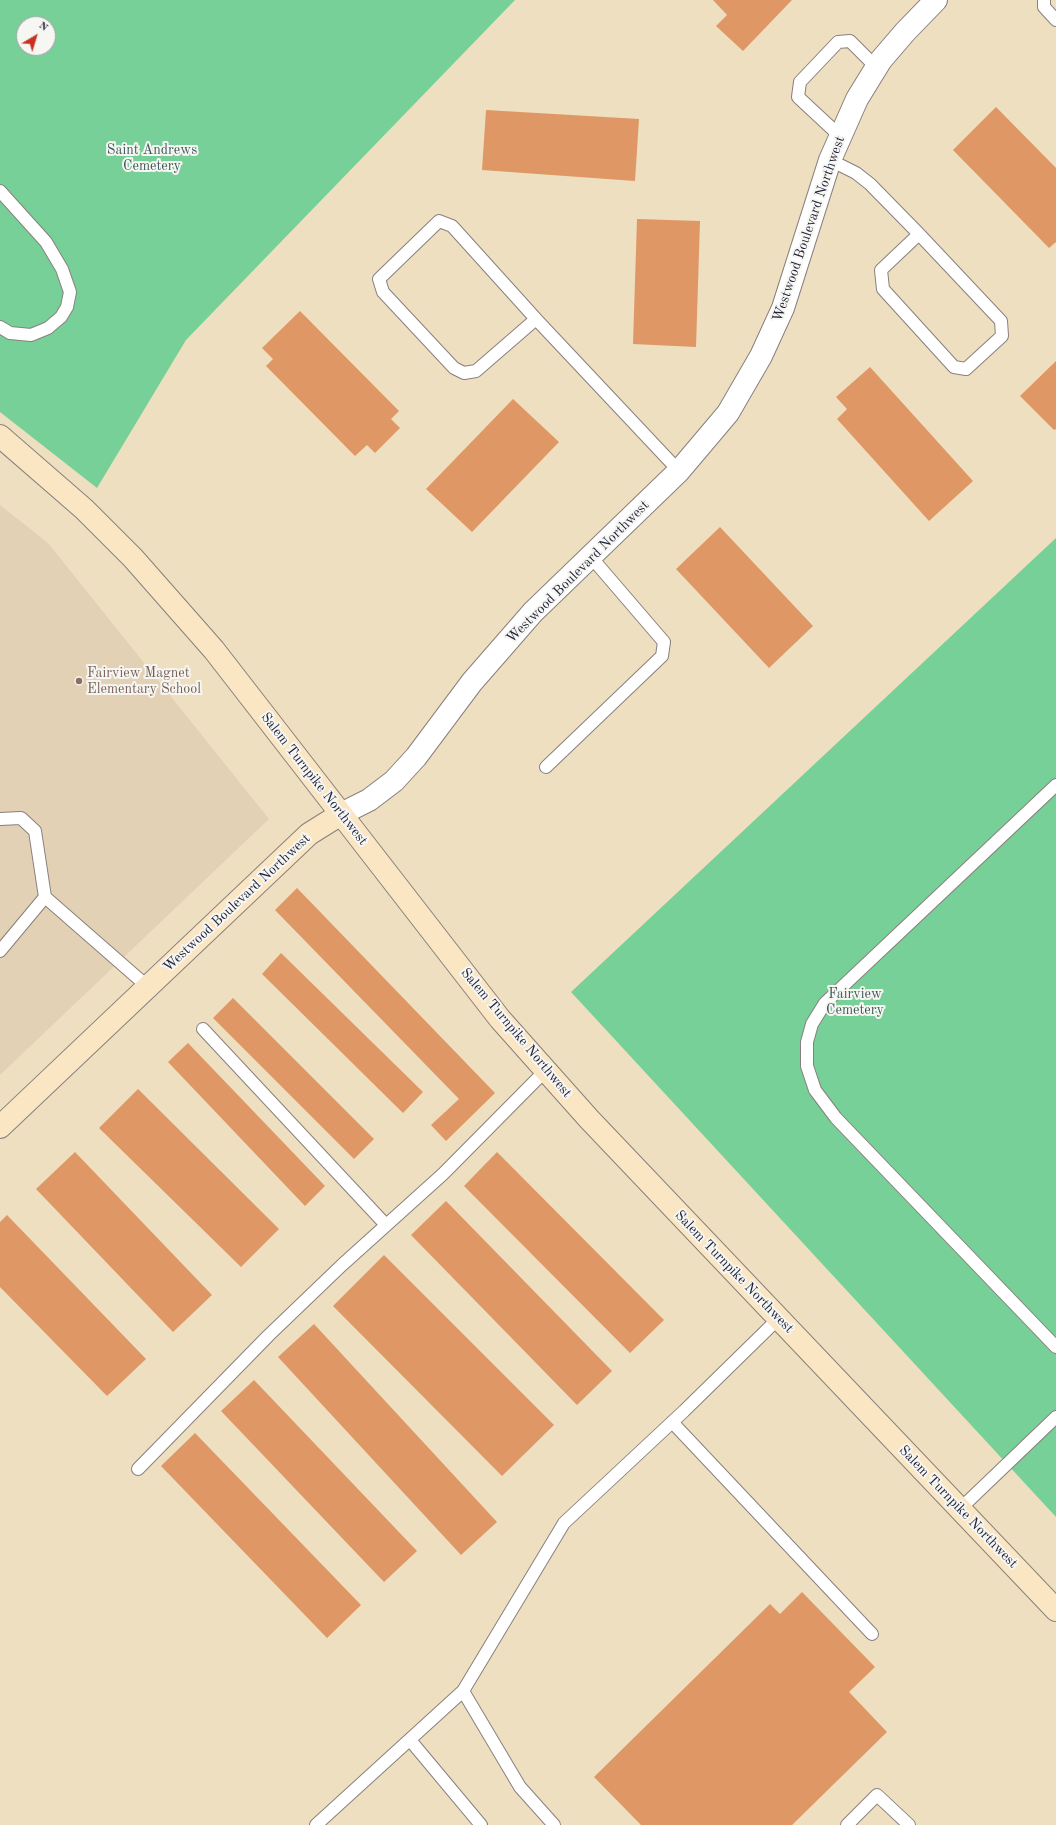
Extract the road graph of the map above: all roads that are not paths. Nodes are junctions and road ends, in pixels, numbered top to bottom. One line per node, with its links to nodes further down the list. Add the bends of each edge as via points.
1 (936, 0): 4 (street, Westwood Boulevard Northwest)
2 (1044, 0): 3 (lane, via 1044,7)
3 (1056, 20)
4 (876, 67): 5 (street, Westwood Boulevard Northwest, via 857,99); 5 (lane, via 850,41 838,42 800,82 798,97)
5 (841, 137): 6 (street, Westwood Boulevard Northwest)
6 (830, 160): 8 (lane, via 856,173 870,184); 12 (street, Westwood Boulevard Northwest, via 784,308 761,356 728,413)
7 (0, 191): 10 (lane, via 46,242 62,269 70,292 67,307 61,317 48,328 31,335 10,333)
8 (919, 234): 8 (lane, via 1001,321 1002,336 966,369 954,367 883,289 881,270)
9 (536, 319): 9 (lane, via 476,371 464,373 454,368 383,292 379,280 439,221 452,226); 12 (lane)
10 (0, 327)
11 (0, 436): 16 (street, Salem Turnpike Northwest, via 84,509 133,558 214,650)
12 (679, 471): 13 (street, Westwood Boulevard Northwest)
13 (591, 557): 14 (lane, via 664,642 662,656); 16 (street, Westwood Boulevard Northwest, via 534,612 477,677 416,757 394,781 369,800)
14 (546, 767)
15 (1056, 785): 26 (lane, via 825,1003 812,1024 807,1042 807,1066 815,1090 836,1118)
16 (341, 814): 20 (street, Westwood Boulevard Northwest, via 308,834); 22 (street, Salem Turnpike Northwest, via 500,1019)
17 (0, 819): 18 (lane, via 21,818 35,831)
18 (45, 897): 19 (lane); 20 (lane)
19 (0, 951)
20 (148, 987): 23 (street, Westwood Boulevard Northwest)
21 (203, 1029): 24 (lane)
22 (546, 1070): 24 (lane, via 443,1174); 25 (street, Salem Turnpike Northwest, via 589,1119)
23 (3, 1120)
24 (386, 1226): 29 (lane, via 268,1336)
25 (779, 1318): 28 (lane); 30 (street, Salem Turnpike Northwest)
26 (1056, 1347)
27 (1056, 1417): 30 (lane)
28 (672, 1422): 32 (lane); 33 (lane, via 564,1523)
29 (138, 1469)
30 (960, 1509): 31 (street, Salem Turnpike Northwest)
31 (1056, 1610)
32 (872, 1634)
33 (463, 1691): 34 (lane); 37 (lane, via 520,1787)
34 (410, 1740): 35 (lane); 36 (lane)
35 (316, 1825)
36 (481, 1825)
37 (554, 1825)
38 (847, 1825): 39 (lane, via 877,1795)
39 (909, 1825)

